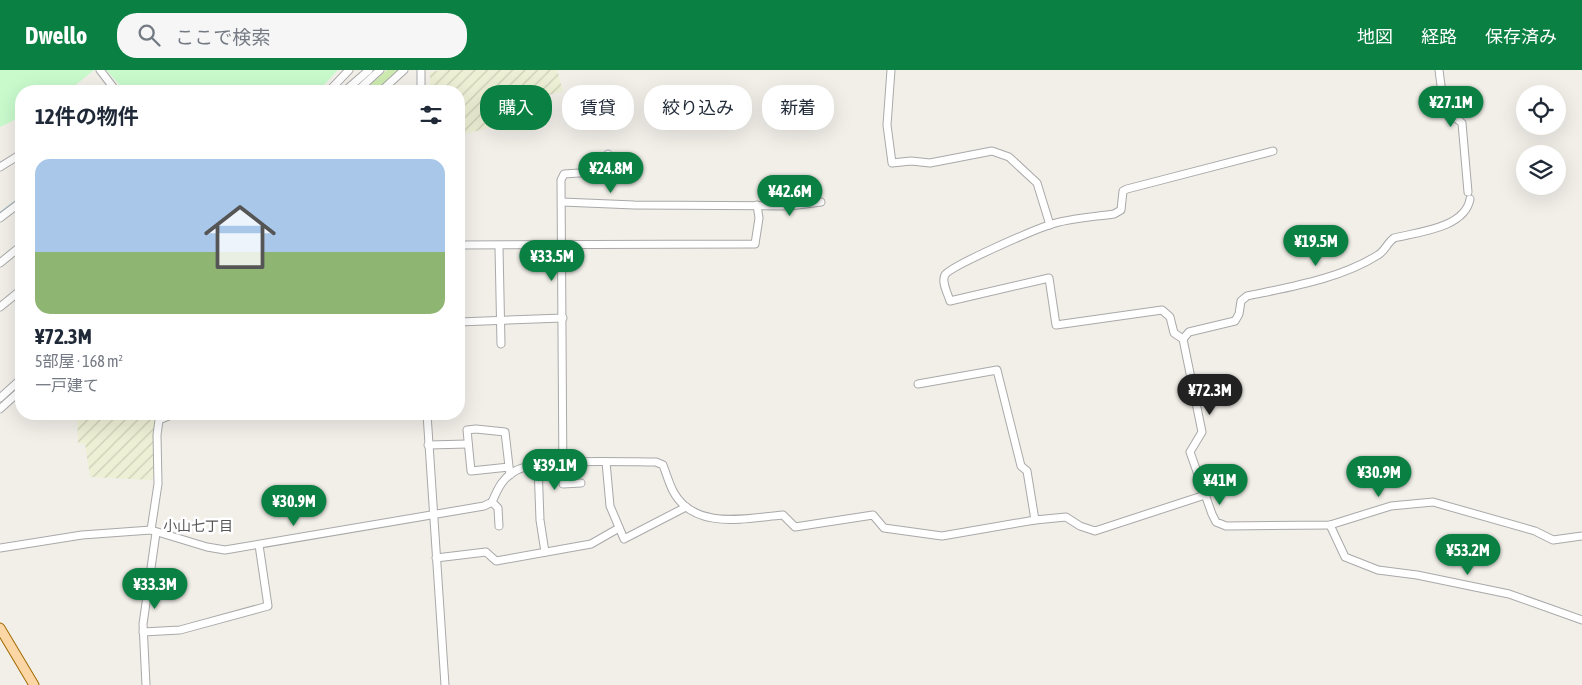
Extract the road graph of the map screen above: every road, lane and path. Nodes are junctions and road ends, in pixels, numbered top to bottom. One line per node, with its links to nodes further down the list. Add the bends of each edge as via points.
1 (100, 70): 9 (street)
2 (349, 70): 10 (street)
3 (370, 70): 11 (street)
4 (380, 70): 12 (street)
5 (404, 70): 13 (street)
6 (421, 70): 14 (street)
7 (891, 70): 24 (street, via 887,125 892,163 930,163 992,151 1009,157 1037,183)
8 (1439, 70): 35 (street, via 1444,109 1462,123 1468,208 1453,221 1394,238 1380,254 1340,272 1247,296 1240,301 1235,321 1189,332)
9 (111, 85)
10 (335, 85)
11 (352, 85)
12 (364, 85)
13 (387, 85)
14 (421, 85)
15 (1273, 151): 24 (street, via 1127,189 1123,191 1121,210 1114,214)
16 (608, 154): 19 (street, via 609,171 564,174 561,180)
17 (15, 158): 18 (street)
18 (0, 167)
19 (562, 202): 21 (street, via 634,206); 26 (street)
20 (821, 202): 21 (street, via 790,206)
21 (757, 205): 26 (street, via 755,244)
22 (15, 207): 23 (street)
23 (0, 218)
24 (1050, 225): 35 (street, via 1000,248 978,254 945,274 943,280 950,301 1049,278 1056,325 1162,310 1170,317 1174,333)
25 (465, 246): 27 (street)
26 (562, 246): 27 (street); 32 (street)
27 (499, 247): 33 (street)
28 (15, 251): 29 (street)
29 (0, 263)
30 (15, 295): 31 (street)
31 (0, 307)
32 (563, 318): 33 (street); 47 (street)
33 (501, 321): 34 (street); 36 (street)
34 (465, 322)
35 (1183, 339): 51 (street, via 1202,432 1190,452)
36 (501, 344)
37 (15, 384): 40 (street)
38 (918, 384): 55 (street, via 997,370 1021,466 1027,471)
39 (15, 395): 41 (street)
40 (0, 398)
41 (0, 409)
42 (159, 420): 59 (street)
43 (427, 420): 45 (street)
44 (468, 444): 45 (street); 49 (street, via 471,471); 49 (street, via 467,430 506,432)
45 (428, 445): 54 (street)
46 (606, 462): 47 (street); 53 (street, via 656,462 663,465 674,492); 58 (street, via 610,506)
47 (562, 464): 48 (street); 50 (street, via 563,484)
48 (538, 465): 49 (street); 63 (street)
49 (510, 471): 52 (street, via 499,484)
50 (581, 483)
51 (1205, 495): 55 (street, via 1095,531 1066,517); 56 (street, via 1216,522 1226,526)
52 (492, 502): 54 (street); 57 (street, via 498,508)
53 (686, 507): 55 (street, via 706,518 723,520 783,515 795,527 873,515 884,528 942,536); 58 (street, via 624,539)
54 (432, 516): 61 (street); 64 (street)
55 (1035, 520)
56 (1330, 525): 60 (street, via 1392,506 1433,502 1535,531 1553,540); 65 (street, via 1344,557 1378,570 1509,594)
57 (500, 526)
58 (619, 528): 63 (street, via 591,544)
59 (154, 531): 61 (street, via 225,550); 62 (street, via 82,536); 67 (street)
60 (1582, 536)
61 (259, 545): 67 (street, via 268,606 180,630)
62 (0, 548)
63 (544, 552): 64 (street, via 496,561 486,552)
64 (436, 558): 70 (street)
65 (1582, 620)
66 (0, 628): 68 (main road)
67 (143, 632): 69 (street)
68 (34, 685)
69 (146, 685)
70 (444, 685)

